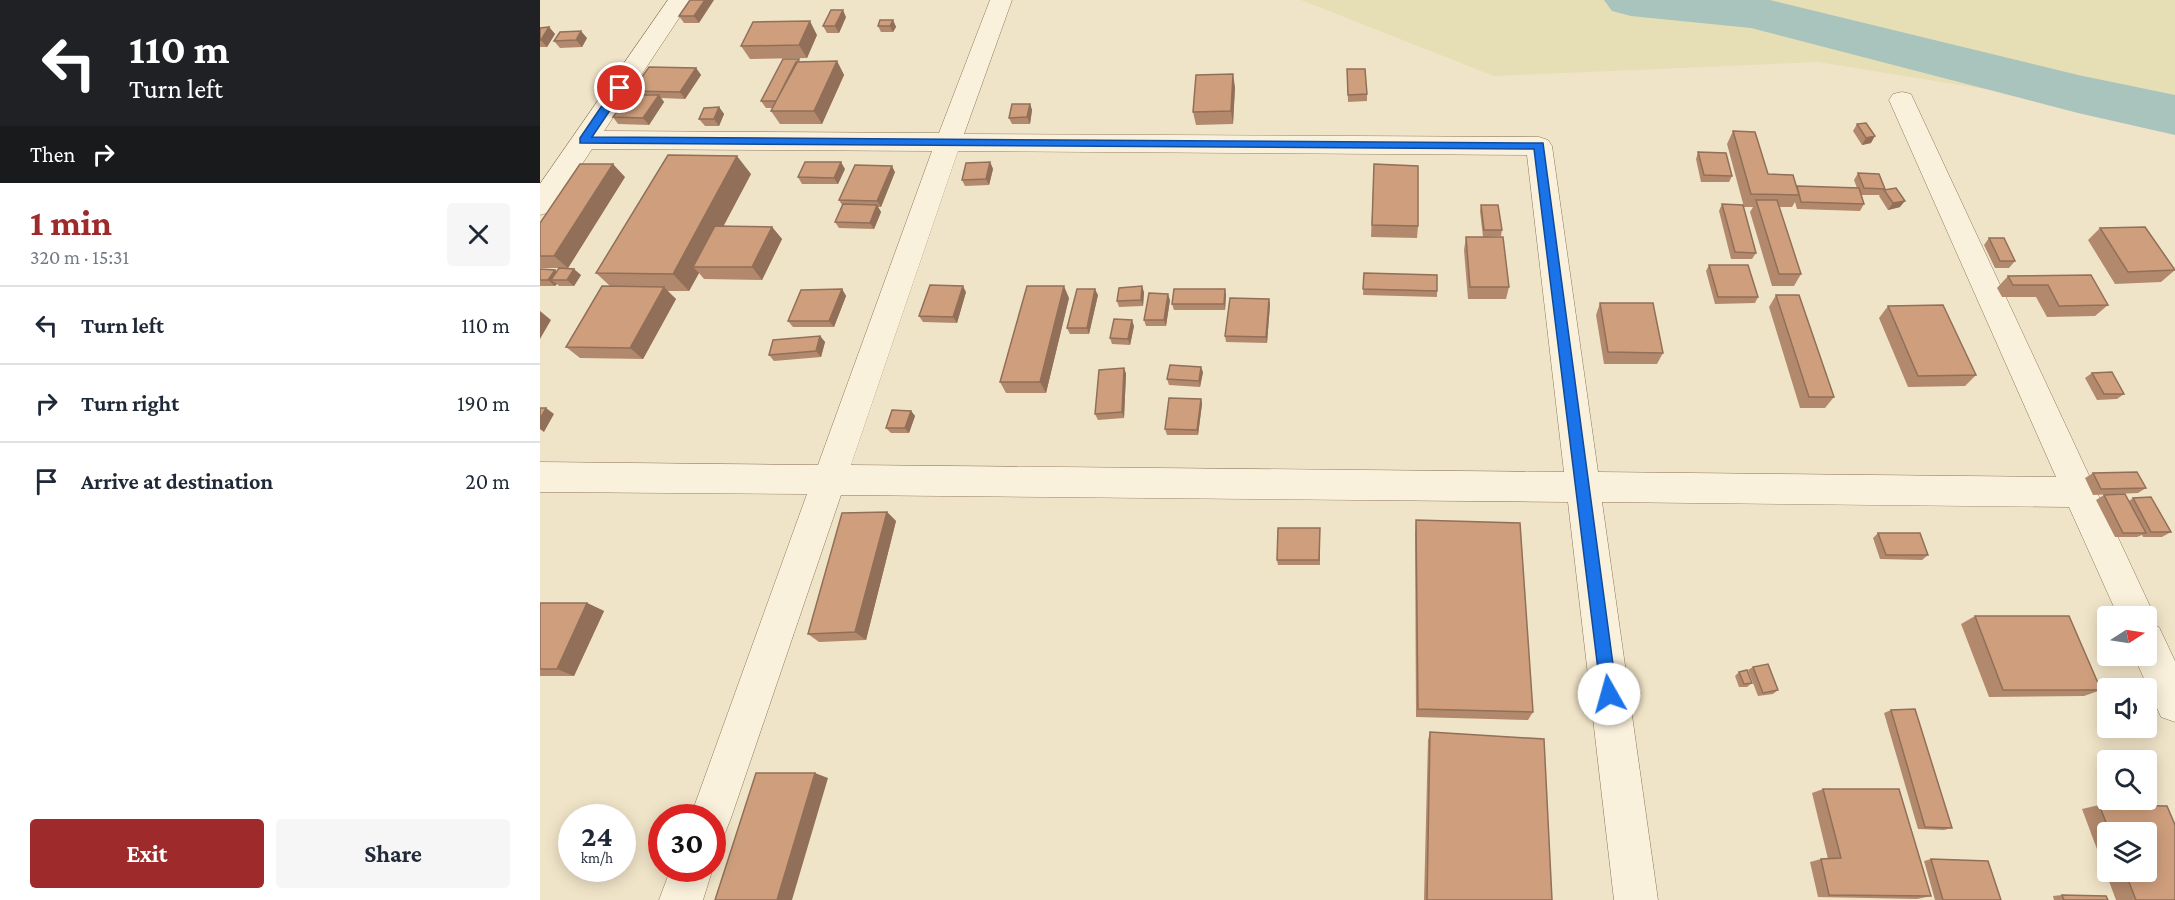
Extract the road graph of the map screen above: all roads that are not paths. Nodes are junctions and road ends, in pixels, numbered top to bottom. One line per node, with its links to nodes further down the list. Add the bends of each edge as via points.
1 (680, 0): 4 (street)
2 (1001, 0): 5 (street)
3 (1902, 100): 10 (street)
4 (584, 140): 5 (street); 6 (street)
5 (948, 143): 8 (street); 9 (street, via 1539,146)
6 (540, 205)
7 (540, 477): 8 (street)
8 (828, 480): 9 (street); 14 (street)
9 (1581, 488): 10 (street); 17 (street)
10 (2080, 492): 11 (street)
11 (2131, 606)
12 (2157, 664): 13 (street)
13 (2175, 703)
14 (715, 804)
15 (687, 882): 16 (street)
16 (681, 900)
17 (1636, 900)

